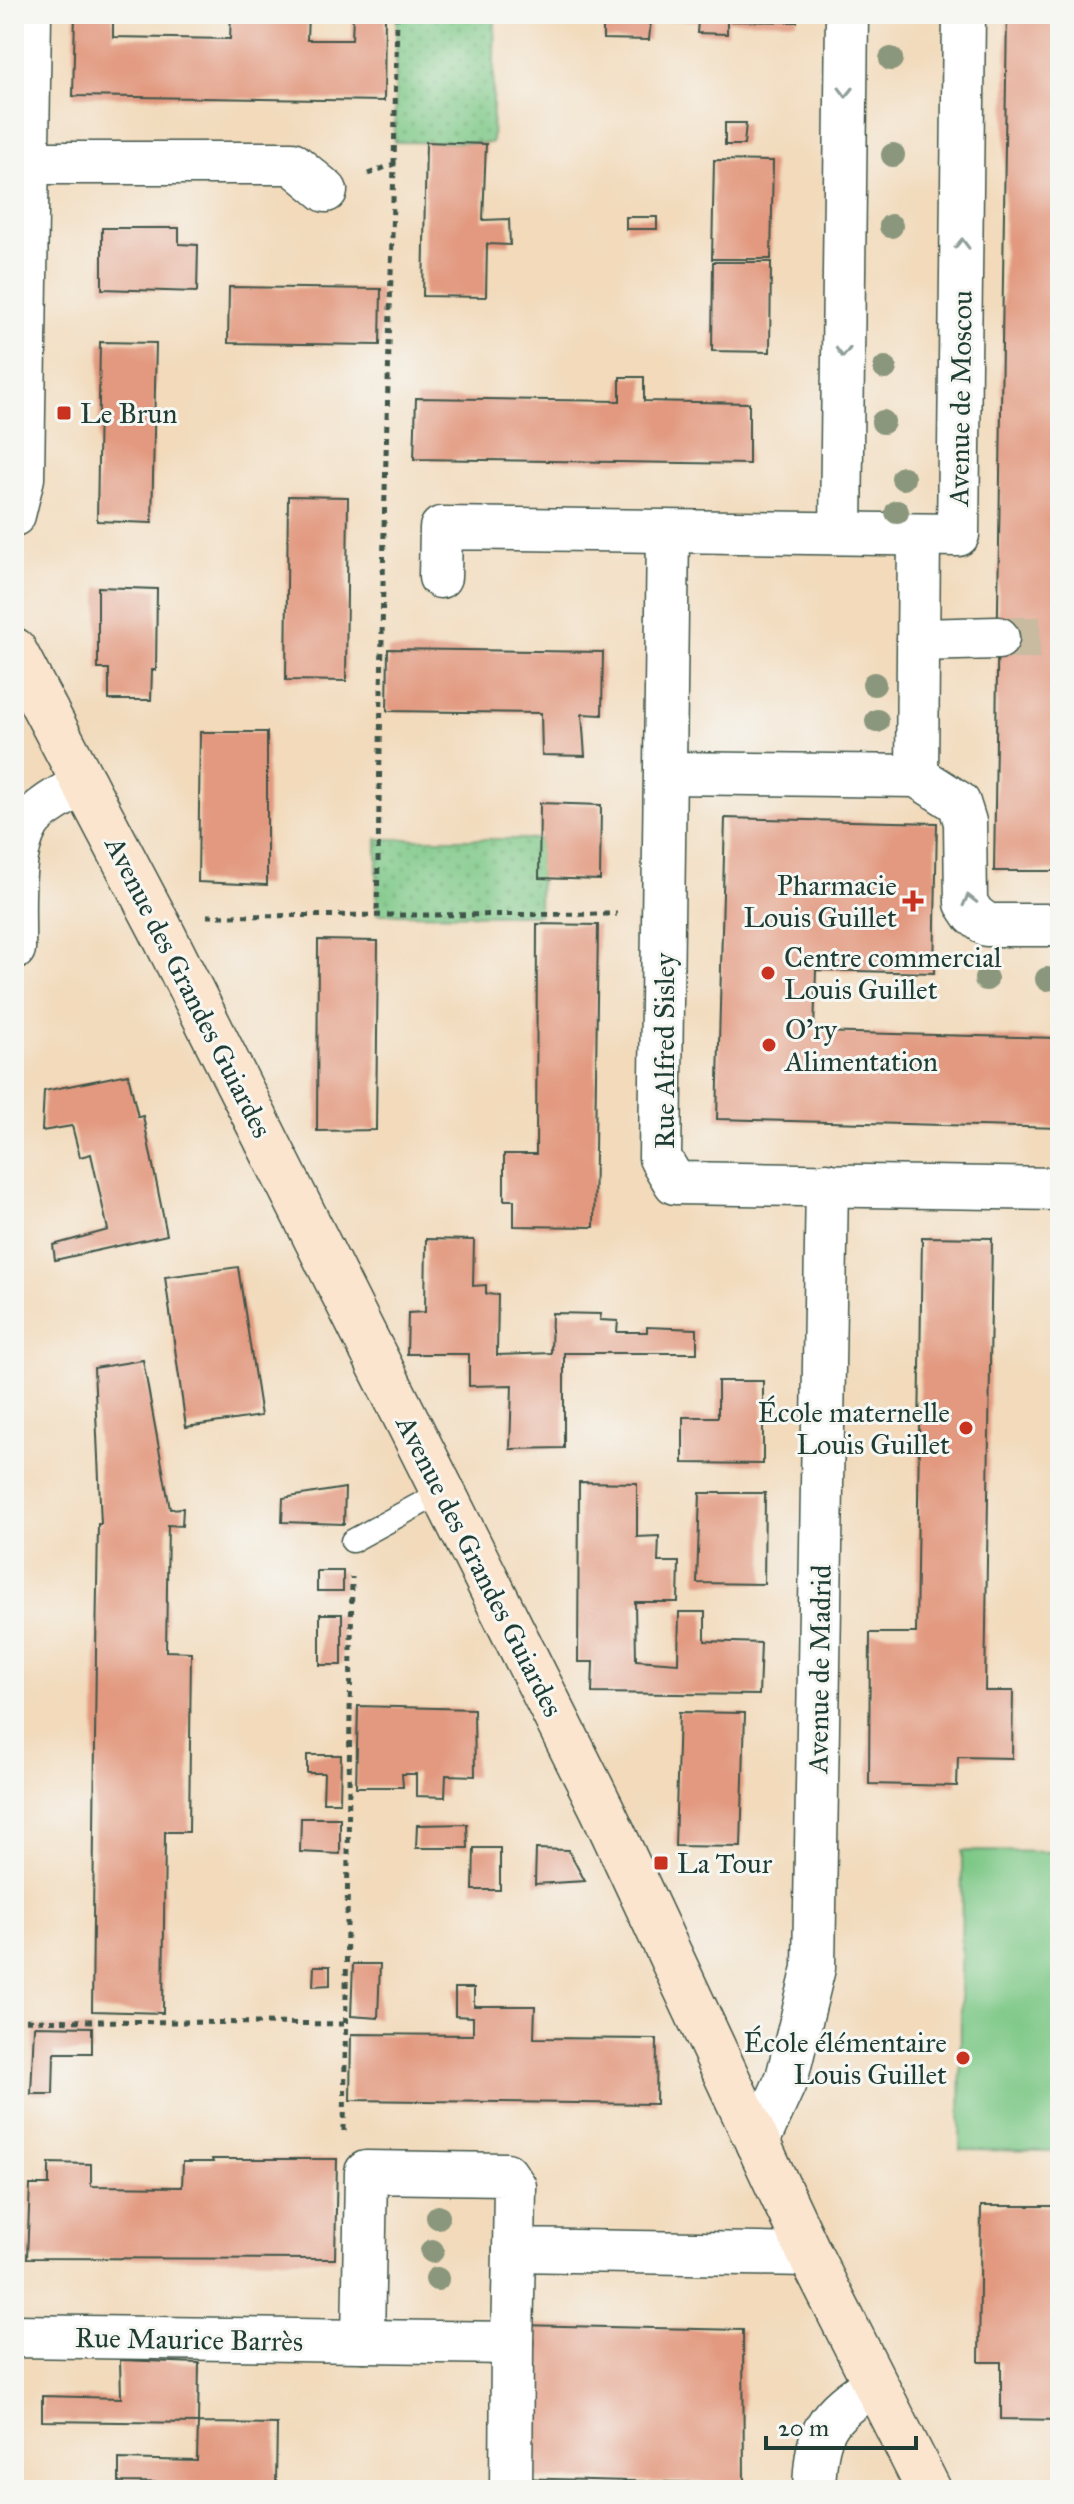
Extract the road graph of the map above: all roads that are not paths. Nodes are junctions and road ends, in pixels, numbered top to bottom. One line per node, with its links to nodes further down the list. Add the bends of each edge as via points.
1 (30, 14): 4 (street)
2 (847, 14): 8 (street, one-way to 8)
3 (964, 14): 9 (street, Avenue de Moscou, one-way to 3, via 958,535)
4 (27, 163): 5 (street, via 292,163); 6 (street, via 23,478)
5 (326, 191)
6 (14, 515)
7 (668, 532): 8 (street); 10 (street, via 441,528); 14 (street, Rue Alfred Sisley)
8 (841, 533): 9 (street)
9 (919, 535): 12 (street, Avenue de Moscou)
10 (440, 577)
11 (998, 638): 12 (street)
12 (918, 640): 15 (street, Avenue de Moscou)
13 (14, 650): 16 (street, Avenue des Grandes Guiardes)
14 (666, 773): 15 (street); 19 (street, Rue Alfred Sisley, via 660,1158 675,1183)
15 (917, 776): 17 (street, one-way to 15, via 987,925 974,915 966,903 965,822 959,803)
16 (85, 783): 18 (street, via 29,822 16,862); 21 (street, Avenue des Grandes Guiardes)
17 (1060, 925)
18 (14, 949)
19 (827, 1184): 20 (street, Rue Alfred Sisley); 23 (street, Avenue de Madrid, via 814,1968 787,2078)
20 (1060, 1189)
21 (444, 1491): 22 (lane); 23 (street, Avenue des Grandes Guiardes, via 602,1809)
22 (352, 1541)
23 (757, 2144): 25 (street, Avenue des Grandes Guiardes)
24 (514, 2250): 25 (street); 27 (street, via 515,2187 506,2174 366,2172); 28 (street)
25 (810, 2255): 29 (street, Avenue des Grandes Guiardes)
26 (14, 2336): 27 (street, Rue Maurice Barrès)
27 (363, 2341): 28 (street, Rue Maurice Barrès)
28 (512, 2343): 30 (street)
29 (875, 2384): 31 (street, via 833,2416 821,2434); 32 (street, Avenue des Grandes Guiardes)
30 (511, 2490)
31 (814, 2490)
32 (929, 2490)

